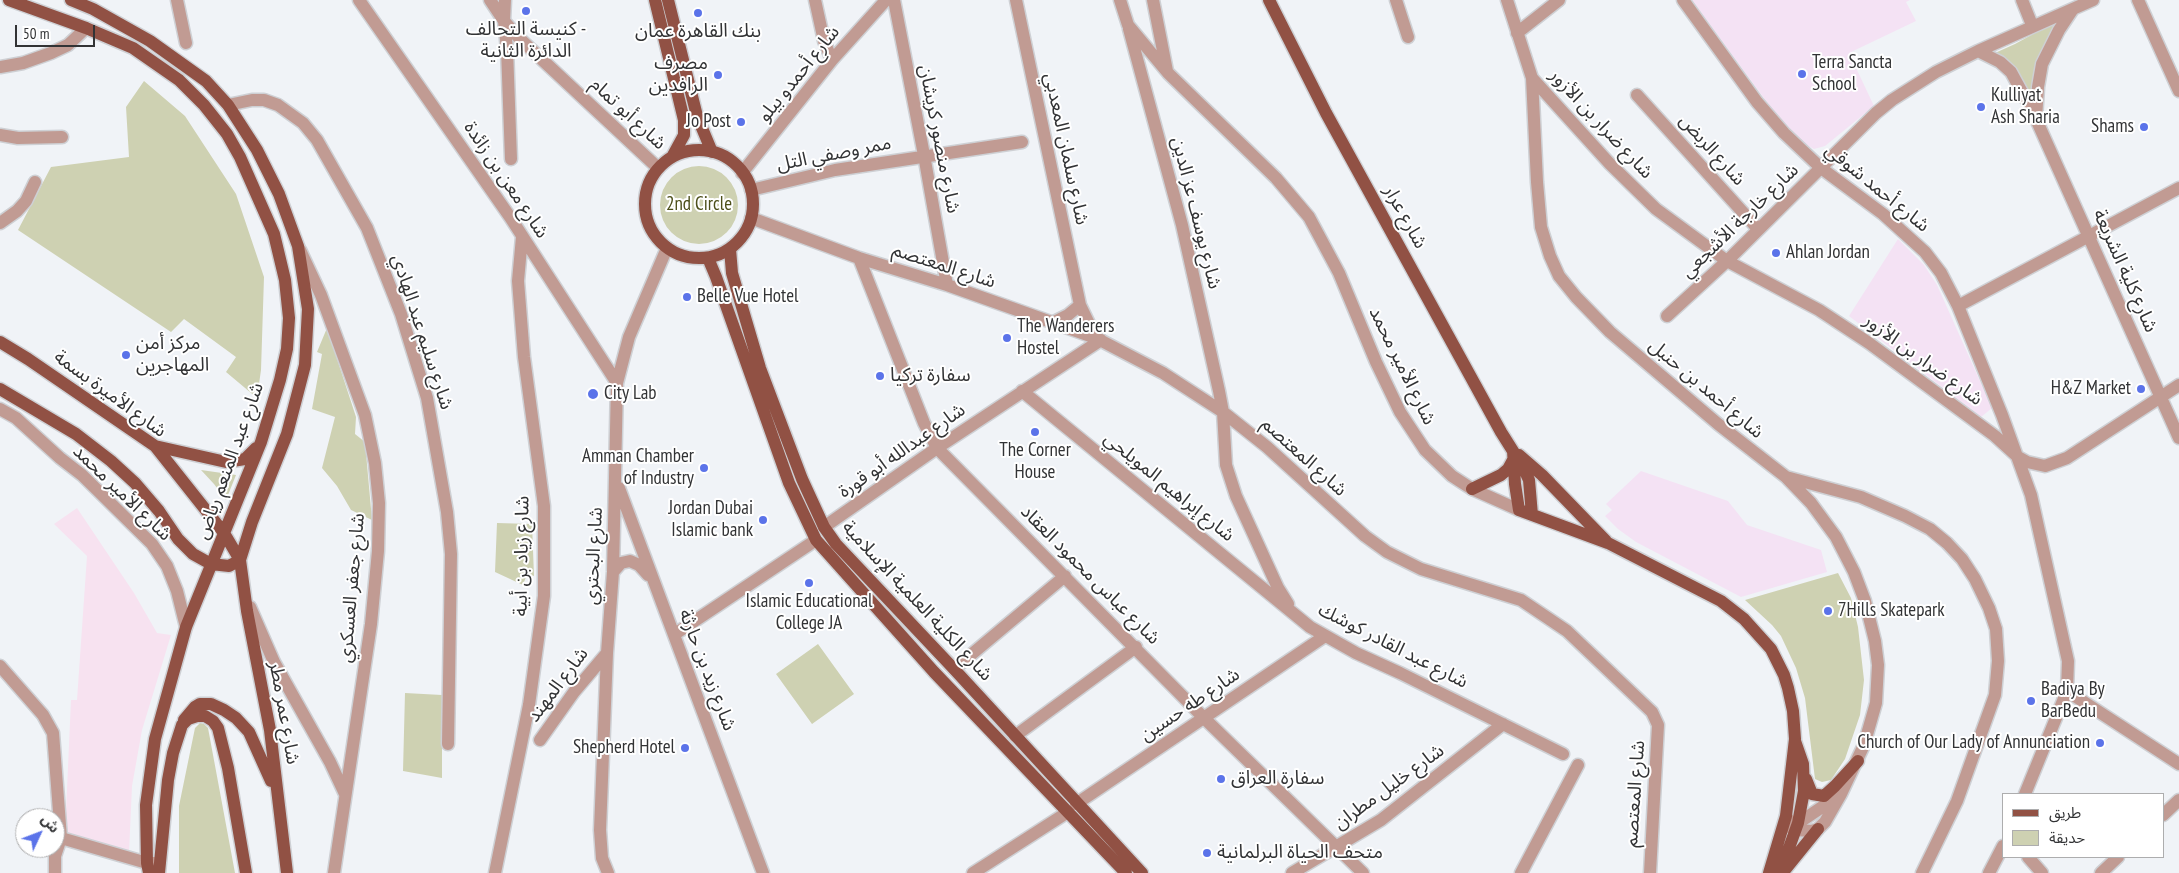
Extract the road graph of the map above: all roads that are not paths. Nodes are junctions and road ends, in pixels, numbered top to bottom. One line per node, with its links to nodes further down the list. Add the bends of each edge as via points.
1 (9, 0): 27 (main road, شارع عبد المنعم رياض)
2 (70, 0): 38 (main road, via 150,41 206,81)
3 (177, 0): 30 (street)
4 (359, 0): 57 (street, شارع معن بن زائدة)
5 (490, 0): 24 (street, شارع أبو تمام)
6 (505, 0): 24 (street)
7 (655, 0): 45 (main road, via 684,120 684,135)
8 (668, 0): 43 (main road, via 696,116)
9 (815, 0): 32 (street, via 824,41)
10 (886, 0): 32 (street, شارع أحمدو بيلو)
11 (894, 0): 44 (street, شارع منصور كريشان)
12 (1016, 0): 65 (street, شارع سلمان المعدبي)
13 (1120, 0): 25 (street, شارع الأمير محمد)
14 (1154, 0): 34 (street)
15 (1269, 0): 84 (main road, شارع عرار, via 1326,113)
16 (1396, 0): 29 (street)
17 (1507, 0): 28 (street, شارع أحمد بن حنبل)
18 (1559, 0): 28 (street)
19 (1683, 0): 48 (street, شارع أحمد شوقي, via 1757,102)
20 (2022, 0): 26 (street)
21 (2093, 0): 23 (street, شارع خارجة الأشجعي)
22 (2138, 0): 36 (street)
23 (2073, 9): 26 (street, شارع خارجة الأشجعي); 39 (street, شارع كلية الشريعة, via 2058,30 2042,64)
24 (504, 22): 46 (street); 47 (street, شارع أبو تمام)
25 (1128, 25): 34 (street, شارع الأمير محمد); 77 (street, شارع يوسف عز الدين, via 1178,209)
26 (2032, 25): 31 (street, شارع خارجة الأشجعي)
27 (86, 28): 33 (street, via 68,45 52,53 29,62); 81 (main road, شارع عبد المنعم رياض, via 133,48 178,80 204,105 232,142 260,199 285,280 289,318 287,349)
28 (1517, 33): 35 (street, شارع أحمد بن حنبل)
29 (1408, 37)
30 (186, 43)
31 (1978, 51): 39 (street, شارع كلية الشريعة, via 2000,62 2011,72); 48 (street, شارع خارجة الأشجعي, via 1936,72 1892,100)
32 (832, 60): 49 (street, شارع أحمدو بيلو)
33 (0, 67)
34 (1168, 73): 88 (street, شارع الأمير محمد, via 1276,178 1309,216 1339,273 1376,362 1415,438 1437,463)
35 (1532, 78): 63 (street, شارع ضرار بن الأزور, via 1656,209); 86 (street, شارع أحمد بن حنبل, via 1541,227 1559,276 1610,332)
36 (2179, 91)
37 (1637, 96): 55 (street, شارع الربض)
38 (228, 105): 58 (main road, via 257,150 279,194); 115 (street, شارع سليم عبد الهادي, via 264,100 278,105 303,123 317,140 367,228 401,314 427,398 446,512 450,554)
39 (2036, 119): 56 (street, شارع كلية الشريعة)
40 (0, 136): 41 (street)
41 (62, 137)
42 (1022, 142): 44 (street, ممر وصفي التل)
43 (712, 152): 45 (main road, via 691,151); 49 (main road, via 734,163)
44 (924, 155): 52 (street, ممر وصفي التل, via 835,170); 64 (street, شارع منصور كريشان)
45 (672, 157): 47 (main road)
46 (511, 159)
47 (658, 168): 59 (main road, via 647,189 646,214 657,239)
48 (1821, 168): 55 (street, شارع خارجة الأشجعي); 66 (street, شارع أحمد شوقي, via 1883,214 1925,252 1941,273)
49 (742, 173): 52 (main road)
50 (35, 182): 54 (street, via 17,212)
51 (2179, 188): 56 (street)
52 (751, 190): 53 (main road)
53 (751, 218): 60 (main road, via 744,235); 62 (street, شارع المعتصم)
54 (0, 223)
55 (1758, 230): 63 (street, شارع خارجة الأشجعي)
56 (2089, 236): 66 (street); 75 (street, شارع كلية الشريعة)
57 (522, 237): 71 (street, شارع معن بن زائدة); 144 (street, شارع زياد بن أبية, via 518,281 524,357 544,506 544,596 529,705)
58 (298, 246): 94 (main road, via 308,308 305,365 287,434); 123 (street, شارع جعفر العسكري, via 352,376 365,415 378,485 376,583)
59 (667, 248): 61 (main road, via 680,255); 71 (street, شارع البحتري, via 629,336)
60 (730, 249): 61 (main road); 90 (main road, شارع الكلية العلمية الإسلامية, via 732,273 760,368)
61 (708, 258): 92 (main road, شارع الكلية العلمية الإسلامية, via 789,483)
62 (858, 258): 64 (street, شارع المعتصم); 83 (street, شارع عباس محمود العقاد)
63 (1727, 261): 67 (street, شارع خارجة الأشجعي); 79 (street, شارع ضرار بن الأزور, via 1819,310)
64 (947, 285): 68 (street, شارع المعتصم)
65 (1080, 305): 68 (street); 69 (street, شارع سلمان المعدبي)
66 (1958, 306): 78 (street, شارع أحمد شوقي)
67 (1667, 316)
68 (1054, 322): 69 (street, شارع المعتصم)
69 (1099, 339): 74 (street, شارع عبدالله أبو قورة); 77 (street, شارع المعتصم, via 1164,373)
70 (0, 342): 82 (main road, شارع الأميرة بسمة)
71 (617, 383): 87 (street, شارع البحتري)
72 (2179, 386): 75 (street)
73 (0, 389): 95 (main road, via 76,434 112,461 135,483 185,547)
74 (1022, 391): 83 (street, شارع عبدالله أبو قورة); 100 (street, شارع إبراهيم المويلحي)
75 (2160, 398): 80 (street, شارع كلية الشريعة); 85 (street, via 2058,462 2038,466)
76 (0, 409): 101 (street, شارع الأمير محمد, via 16,418 82,475 152,544 167,566)
77 (1223, 412): 100 (street, شارع عبد القادر كوشك, via 1226,465 1236,496 1278,588); 153 (street, شارع المعتصم, via 1387,552 1420,569 1521,600 1567,631 1652,712 1658,725 1658,739)
78 (2002, 415): 79 (street, via 1995,428); 85 (street, شارع أحمد شوقي)
79 (1984, 428): 85 (street, شارع ضرار بن الأزور)
80 (2179, 438)
81 (261, 442): 82 (main road, via 245,459 232,462); 91 (main road, شارع عبد المنعم رياض)
82 (154, 446): 91 (main road, شارع الأميرة بسمة)
83 (937, 448): 90 (street, شارع عبدالله أبو قورة); 97 (street, شارع عباس محمود العقاد)
84 (1513, 454): 88 (main road, via 1501,475); 89 (main road, شارع عرار, via 1529,480); 93 (main road, via 1542,475)
85 (2018, 457): 108 (street, via 2031,495 2064,637 2068,661)
86 (1786, 477): 117 (street, شارع أحمد بن حنبل, via 1811,503 1836,537 1854,572 1871,620 1878,684 1871,724); 156 (street, via 1861,497 1930,529 1962,559 1989,608 1996,629 1998,653 1996,695 1957,801)
87 (616, 481): 96 (street, شارع البحتري); 98 (street, شارع زيد بن حارثة)
88 (1472, 489): 89 (street, شارع الأمير محمد)
89 (1526, 512): 93 (main road, شارع الأمير محمد)
90 (824, 527): 107 (main road, شارع الكلية العلمية الإسلامية, via 836,544)
91 (224, 533): 94 (main road, شارع الأميرة بسمة); 95 (main road, شارع عبد المنعم رياض)
92 (816, 540): 102 (street); 127 (main road, شارع الكلية العلمية الإسلامية, via 934,672)
93 (1608, 543): 114 (main road, شارع الأمير محمد, via 1721,601 1753,628 1771,649 1784,674 1793,711)
94 (235, 563): 95 (main road); 99 (main road, شارع عمر مطر)
95 (212, 564): 101 (main road, شارع عبد المنعم رياض)
96 (613, 572): 98 (street, via 621,563 634,562); 105 (street, شارع البحتري)
97 (1065, 576): 104 (street, شارع عباس محمود العقاد); 107 (street)
98 (652, 581): 102 (street, شارع زيد بن حارثة)
99 (245, 600): 123 (street); 125 (main road, شارع عمر مطر, via 270,730)
100 (1293, 613): 103 (street, شارع عبد القادر كوشك)
101 (186, 627): 139 (main road, شارع عبد المنعم رياض, via 154,739 150,766 146,806)
102 (675, 634): 146 (street, شارع زيد بن حارثة)
103 (1325, 636): 109 (street, شارع طه حسين); 110 (street, شارع عبد القادر كوشك)
104 (1136, 647): 109 (street, شارع عباس محمود العقاد); 112 (street)
105 (607, 653): 113 (street, شارع المهند); 145 (street, شارع البحتري, via 600,830 602,858)
106 (0, 666): 126 (street, via 43,716 53,733)
107 (954, 669): 112 (main road, شارع الكلية العلمية الإسلامية)
108 (2066, 691): 119 (street); 121 (street)
109 (1204, 718): 127 (street, شارع طه حسين); 134 (street, شارع عباس محمود العقاد)
110 (1503, 724): 116 (street, شارع عبد القادر كوشك); 134 (street, شارع خليل مطران, via 1388,815)
111 (182, 725): 125 (main road, via 200,704 211,704 236,718 255,743); 139 (main road, via 173,752); 141 (main road, via 188,719 205,716 218,728)
112 (1015, 736): 127 (main road, شارع الكلية العلمية الإسلامية)
113 (540, 740)
114 (1795, 740): 118 (main road, شارع الأمير محمد); 129 (main road, شارع الأمير محمد)
115 (448, 744)
116 (1563, 754)
117 (1858, 761): 118 (main road, via 1824,796 1812,794); 122 (street, شارع أحمد بن حنبل)
118 (1804, 764): 130 (main road, شارع الأمير محمد, via 1804,791)
119 (2179, 764)
120 (1578, 765): 152 (street)
121 (2025, 793)
122 (1841, 794): 130 (street, شارع أحمد بن حنبل); 131 (street, شارع أحمد بن حنبل)
123 (345, 796): 143 (street, شارع جعفر العسكري)
124 (2179, 800): 128 (street)
125 (279, 802): 142 (main road, شارع عمر مطر)
126 (59, 808)
127 (1072, 808): 147 (street, شارع طه حسين); 148 (main road, شارع الكلية العلمية الإسلامية); 149 (main road, شارع الكلية العلمية الإسلامية)
128 (2164, 814)
129 (1786, 816): 130 (street); 132 (main road, شارع الأمير محمد)
130 (1795, 827): 131 (street, via 1812,831); 132 (street, شارع أحمد بن حنبل); 155 (main road, شارع الأمير محمد)
131 (1818, 829): 155 (main road)
132 (1780, 837): 154 (main road, شارع الأمير محمد)
133 (65, 839): 139 (street)
134 (1337, 847): 150 (street, شارع خليل مطران); 151 (street, شارع عباس محمود العقاد)
135 (2002, 848): 157 (street)
136 (55, 858): 140 (street)
137 (2029, 858): 158 (street)
138 (2117, 858): 159 (street)
139 (154, 868)
140 (55, 873)
141 (246, 873)
142 (287, 873)
143 (334, 873)
144 (495, 873)
145 (608, 873)
146 (764, 873)
147 (973, 873)
148 (1126, 873)
149 (1142, 873)
150 (1292, 873)
151 (1363, 873)
152 (1521, 873)
153 (1650, 873)
154 (1769, 873)
155 (1782, 873)
156 (1922, 873)
157 (1989, 873)
158 (2042, 873)
159 (2101, 873)

